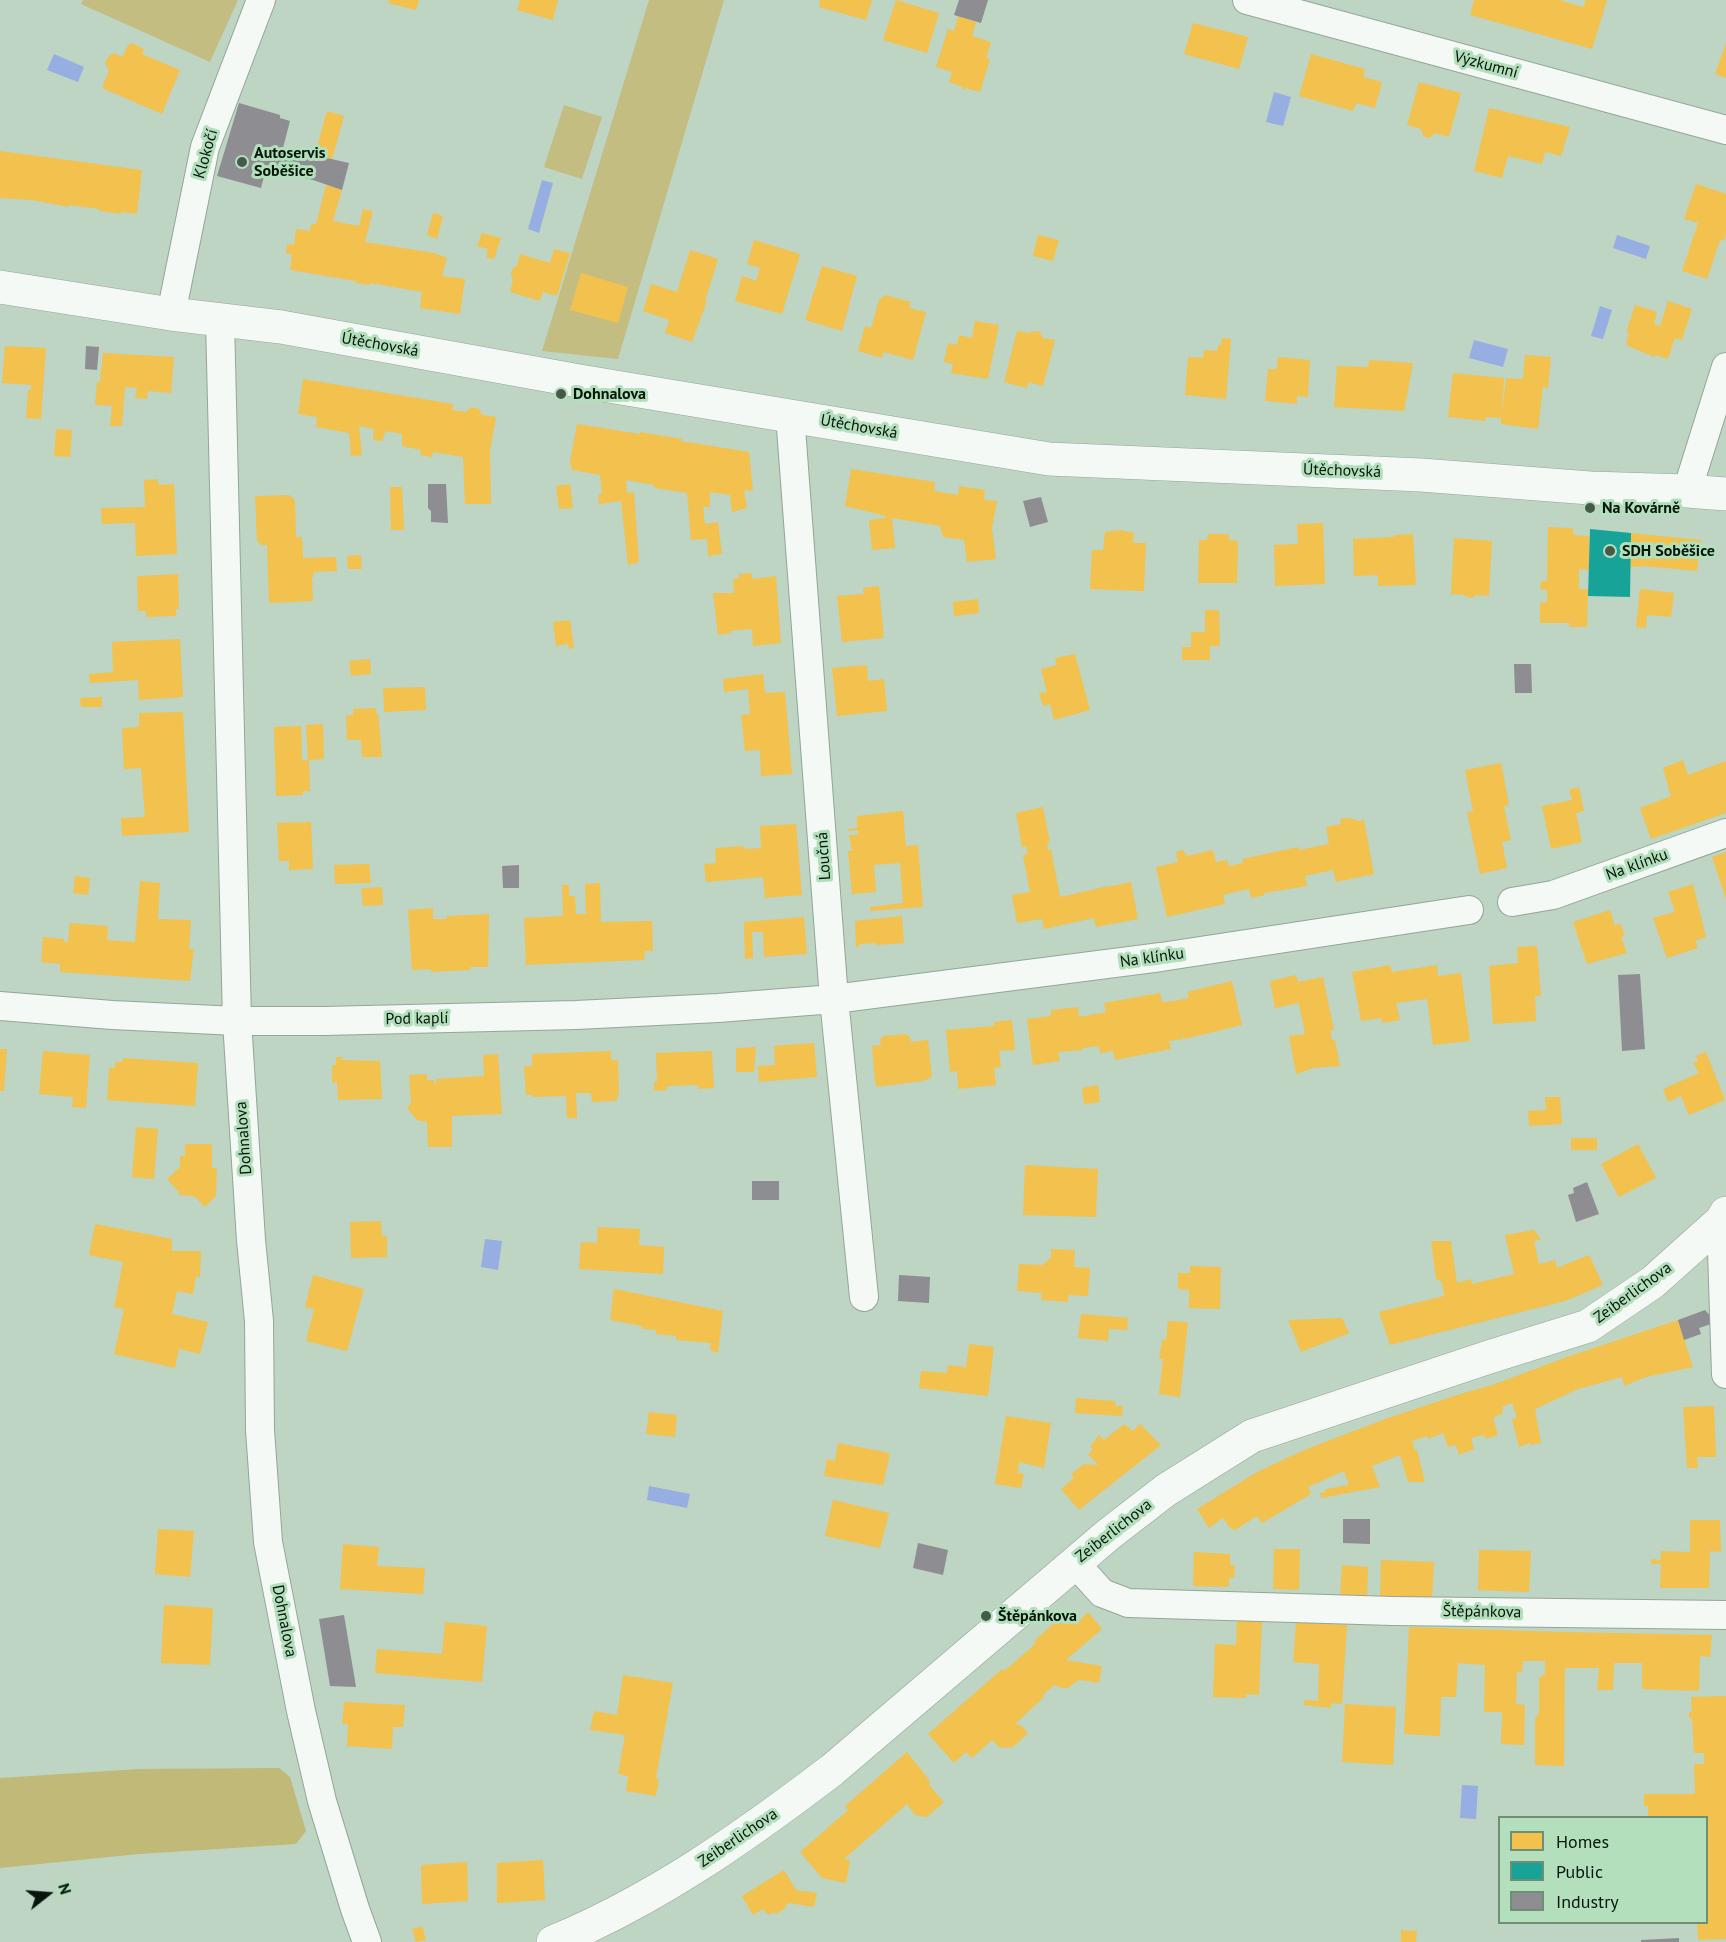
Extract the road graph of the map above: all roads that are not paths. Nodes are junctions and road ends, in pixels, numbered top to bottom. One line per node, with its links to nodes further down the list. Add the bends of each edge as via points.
1 (261, 0): 5 (street, Klokočí, via 205,147)
2 (1247, 0): 3 (street, Výzkumní)
3 (1726, 130)
4 (0, 287): 5 (street, Útěchovská)
5 (171, 314): 6 (street, Útěchovská)
6 (220, 320): 8 (street, Útěchovská, via 281,327); 16 (street, Dohnalova)
7 (1726, 367): 9 (street)
8 (790, 415): 9 (street, Útěchovská, via 1050,459 1409,474); 14 (street, Loučná)
9 (1687, 491): 10 (street, Útěchovská)
10 (1726, 494)
11 (1726, 833): 12 (street, Na klínku, via 1553,895)
12 (1512, 902)
13 (1469, 910): 14 (street, Na klínku, via 1161,957)
14 (834, 999): 16 (street, Pod kaplí, via 576,1015); 18 (street, Loučná)
15 (0, 1006): 16 (street, Pod kaplí)
16 (237, 1021): 22 (street, Dohnalova, via 259,1321 260,1430 268,1542 322,1801)
17 (1723, 1217): 19 (street); 20 (street, Zeiberlichova, via 1653,1282 1588,1326 1252,1437 1166,1490)
18 (864, 1297)
19 (1726, 1374)
20 (1074, 1562): 21 (street, Štěpánkova, via 1102,1593 1128,1603); 23 (street, Zeiberlichova, via 786,1805 666,1885)
21 (1726, 1615)
22 (367, 1942)
23 (553, 1942)

